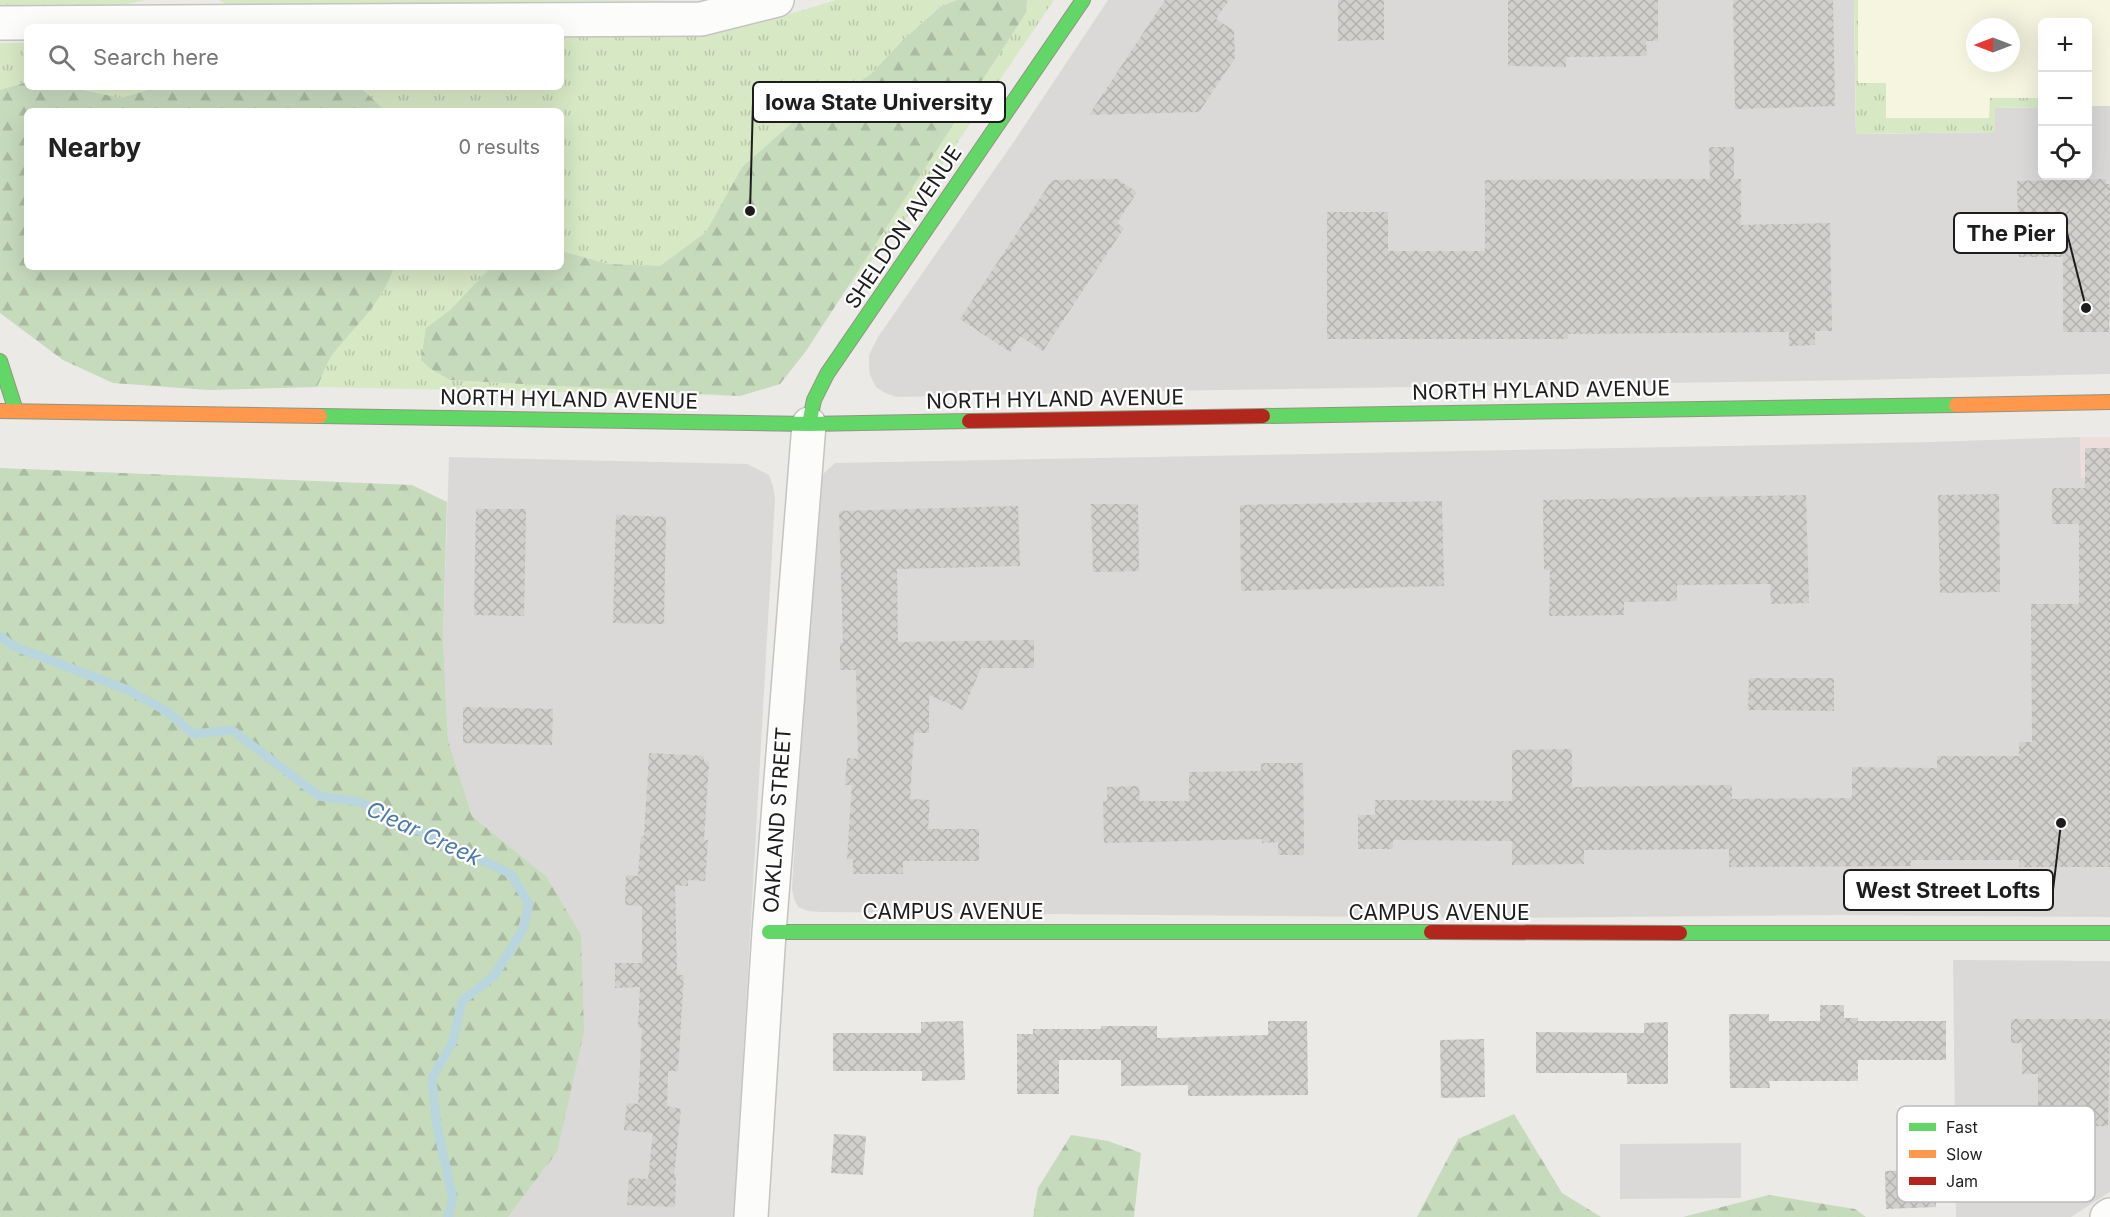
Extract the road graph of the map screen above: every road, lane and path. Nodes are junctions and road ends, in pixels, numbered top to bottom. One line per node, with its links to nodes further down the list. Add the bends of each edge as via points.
1 (777, 0): 3 (street, via 701,19)
2 (1083, 0): 8 (main road, SHELDON AVENUE, via 827,374 814,400)
3 (0, 23)
4 (0, 361): 7 (main road)
5 (2110, 402): 8 (main road, NORTH HYLAND AVENUE)
6 (0, 411): 7 (main road, NORTH HYLAND AVENUE)
7 (16, 411): 8 (main road, NORTH HYLAND AVENUE)
8 (809, 424): 9 (street, OAKLAND STREET)
9 (769, 932): 10 (main road, CAMPUS AVENUE); 11 (street, OAKLAND STREET)
10 (2110, 933)
11 (751, 1217)

